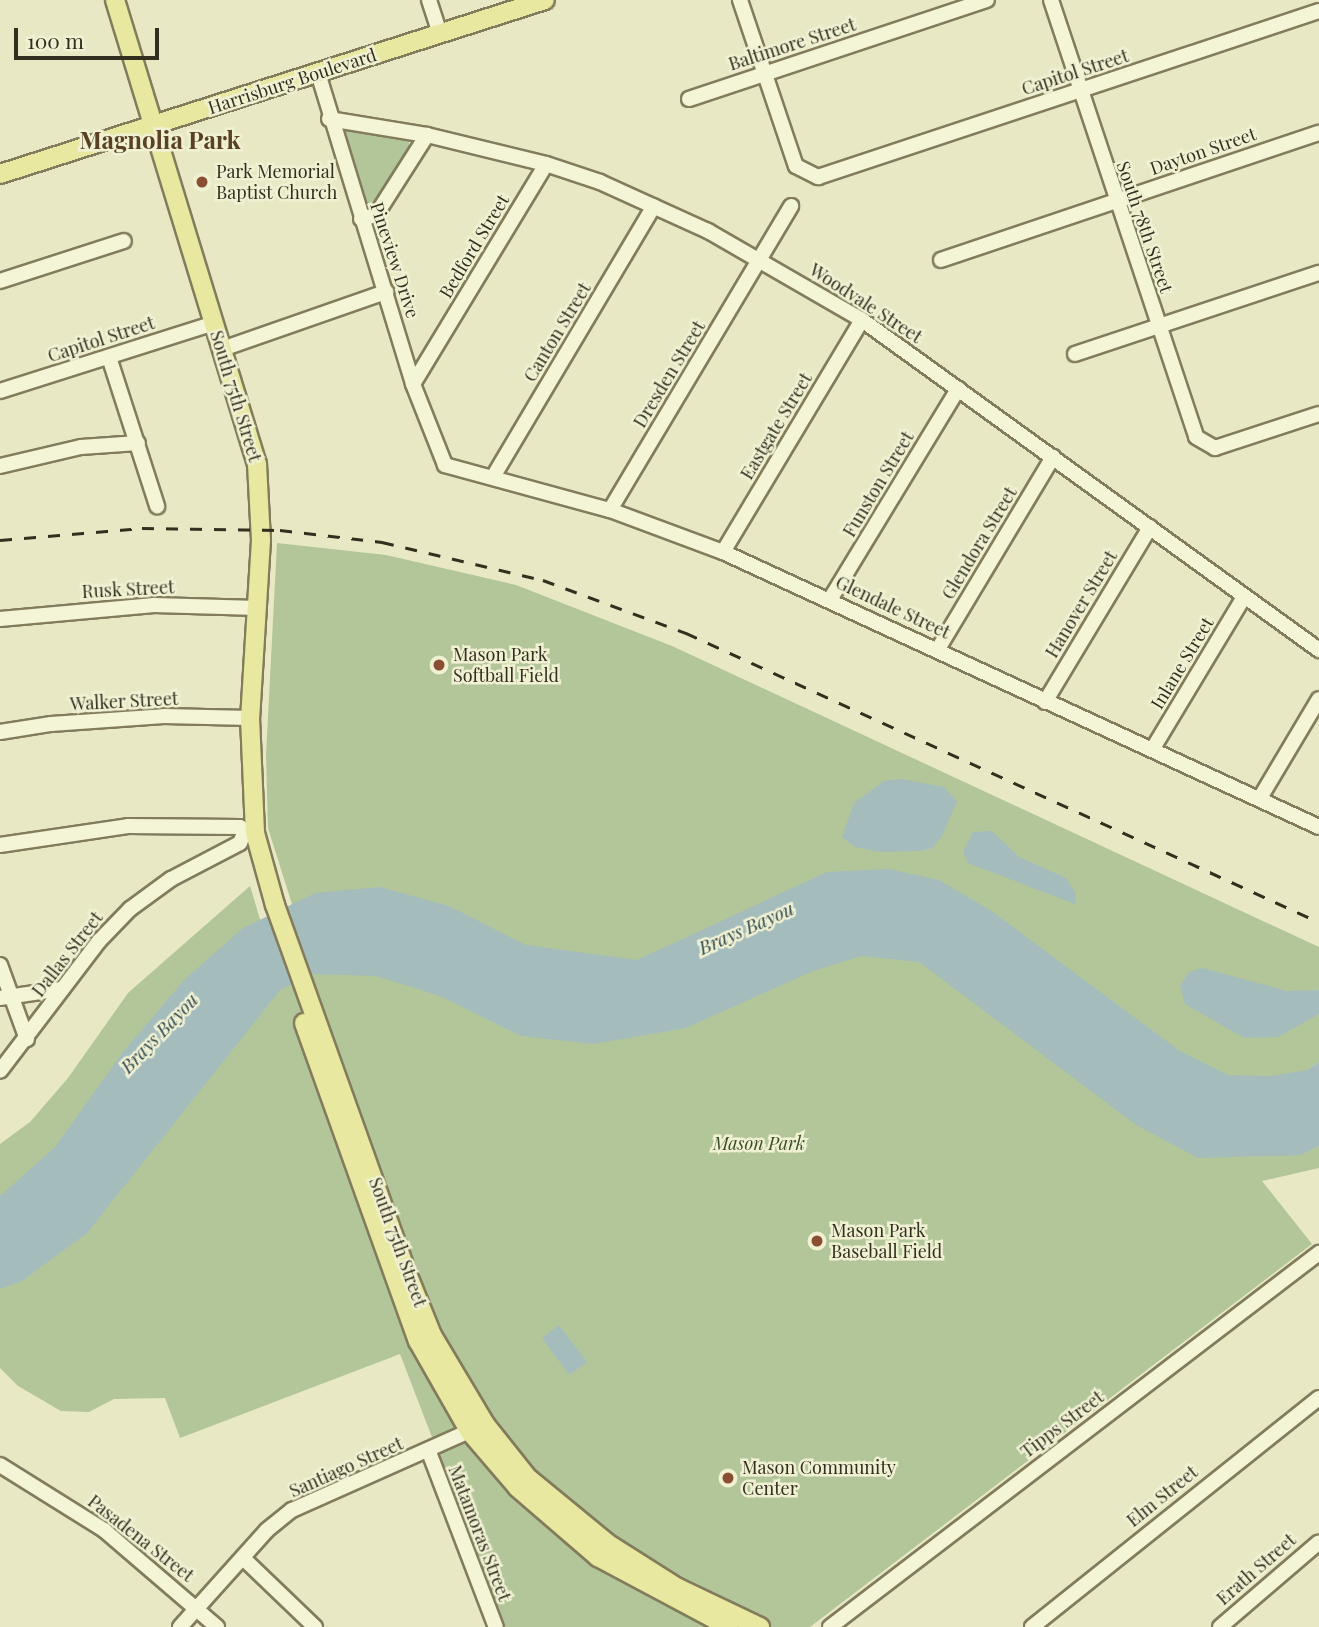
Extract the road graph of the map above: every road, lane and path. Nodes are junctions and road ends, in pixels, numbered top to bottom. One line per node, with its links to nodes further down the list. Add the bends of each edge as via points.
1 (115, 0): 14 (main road, South 75th Street)
2 (429, 0): 8 (street)
3 (545, 0): 8 (main road, Harrisburg Boulevard)
4 (740, 0): 10 (street, Capitol Street)
5 (987, 0): 10 (street, Baltimore Street)
6 (1051, 0): 11 (street, South 78th Street)
7 (1319, 11): 11 (street, Capitol Street)
8 (440, 34): 9 (main road, Harrisburg Boulevard)
9 (318, 73): 13 (street, Pineview Drive); 14 (main road, Harrisburg Boulevard)
10 (764, 73): 11 (street, Capitol Street, via 796,166 818,177); 12 (street, Baltimore Street)
11 (1079, 91): 19 (street, South 78th Street)
12 (689, 99)
13 (329, 119): 16 (street, Woodvale Street); 22 (street, Pineview Drive)
14 (151, 126): 18 (main road, Harrisburg Boulevard); 30 (main road, South 75th Street)
15 (1319, 133): 19 (street, Dayton Street)
16 (427, 135): 17 (street, Woodvale Street); 22 (street, via 376,215)
17 (546, 164): 21 (street, Woodvale Street); 35 (street, Bedford Street)
18 (0, 174)
19 (1115, 201): 25 (street, Dayton Street); 31 (street, South 78th Street)
20 (791, 205): 24 (street, Dresden Street)
21 (654, 206): 24 (street, Woodvale Street); 43 (street, Canton Street)
22 (361, 219): 28 (street, Pineview Drive)
23 (124, 241): 27 (street)
24 (761, 259): 29 (street, Woodvale Street); 45 (street, Dresden Street)
25 (941, 260)
26 (1319, 272): 31 (street)
27 (0, 281)
28 (386, 292): 32 (street); 35 (street, Pineview Drive)
29 (862, 320): 36 (street, Woodvale Street); 47 (street, Eastgate Street)
30 (214, 323): 32 (main road, South 75th Street); 34 (street, Capitol Street)
31 (1159, 326): 33 (street); 38 (street, South 78th Street, via 1196,437 1203,445 1222,447)
32 (222, 349): 50 (main road, South 75th Street, via 257,464 261,501)
33 (1075, 354)
34 (109, 358): 37 (street, Capitol Street); 39 (street)
35 (413, 384): 40 (street, Pineview Drive)
36 (958, 389): 41 (street, Woodvale Street); 49 (street, Funston Street)
37 (0, 391)
38 (1319, 414)
39 (138, 443): 42 (street, via 81,447); 44 (street)
40 (440, 457): 43 (street, Glendale Street, via 445,465)
41 (1053, 457): 46 (street, Woodvale Street); 52 (street, Glendora Street)
42 (0, 466)
43 (493, 477): 45 (street, Glendale Street)
44 (158, 506)
45 (610, 510): 47 (street, Glendale Street)
46 (1150, 527): 48 (street, Woodvale Street); 55 (street, Hanover Street)
47 (723, 552): 49 (street, Glendale Street)
48 (1244, 597): 53 (street, Woodvale Street); 58 (street, Inlane Street)
49 (831, 598): 52 (street, Glendale Street)
50 (258, 608): 51 (street, Rusk Street, via 153,605); 56 (main road, South 75th Street)
51 (0, 619)
52 (938, 649): 55 (street, Glendale Street)
53 (1319, 650)
54 (1319, 699): 59 (street)
55 (1045, 702): 58 (street, Glendale Street)
56 (250, 718): 57 (street, Walker Street, via 164,716); 61 (main road, South 75th Street, via 243,757); 63 (main road, South 75th Street, via 255,833)
57 (0, 732)
58 (1152, 750): 59 (street, Glendale Street)
59 (1260, 798): 60 (street, Glendale Street)
60 (1319, 827)
61 (245, 831): 62 (street, via 240,827 128,826); 63 (main road, South 75th Street); 65 (street, Dallas Street, via 240,843 171,879 130,909)
62 (0, 845)
63 (265, 891): 71 (main road, South 75th Street, via 432,1335)
64 (0, 965): 66 (street)
65 (62, 989): 66 (street); 67 (street, Dallas Street)
66 (5, 997): 67 (street)
67 (27, 1039): 68 (street, Dallas Street)
68 (0, 1071)
69 (1316, 1260): 84 (street, Tipps Street)
70 (1319, 1398): 85 (street, Elm Street)
71 (477, 1428): 72 (street, Santiago Street); 75 (main road, South 75th Street)
72 (429, 1452): 76 (street, Santiago Street, via 292,1510); 81 (street, Matamoras Street)
73 (0, 1465): 77 (street, Pasadena Street, via 104,1530)
74 (1319, 1542): 86 (street, Erath Street)
75 (602, 1550): 82 (main road, South 75th Street); 83 (main road, South 75th Street)
76 (243, 1558): 77 (street, Santiago Street); 80 (street)
77 (197, 1608): 78 (street, Santiago Street); 79 (street, Pasadena Street)
78 (180, 1627)
79 (217, 1627)
80 (315, 1627)
81 (496, 1627)
82 (729, 1627)
83 (760, 1627)
84 (831, 1627)
85 (1032, 1627)
86 (1220, 1627)

